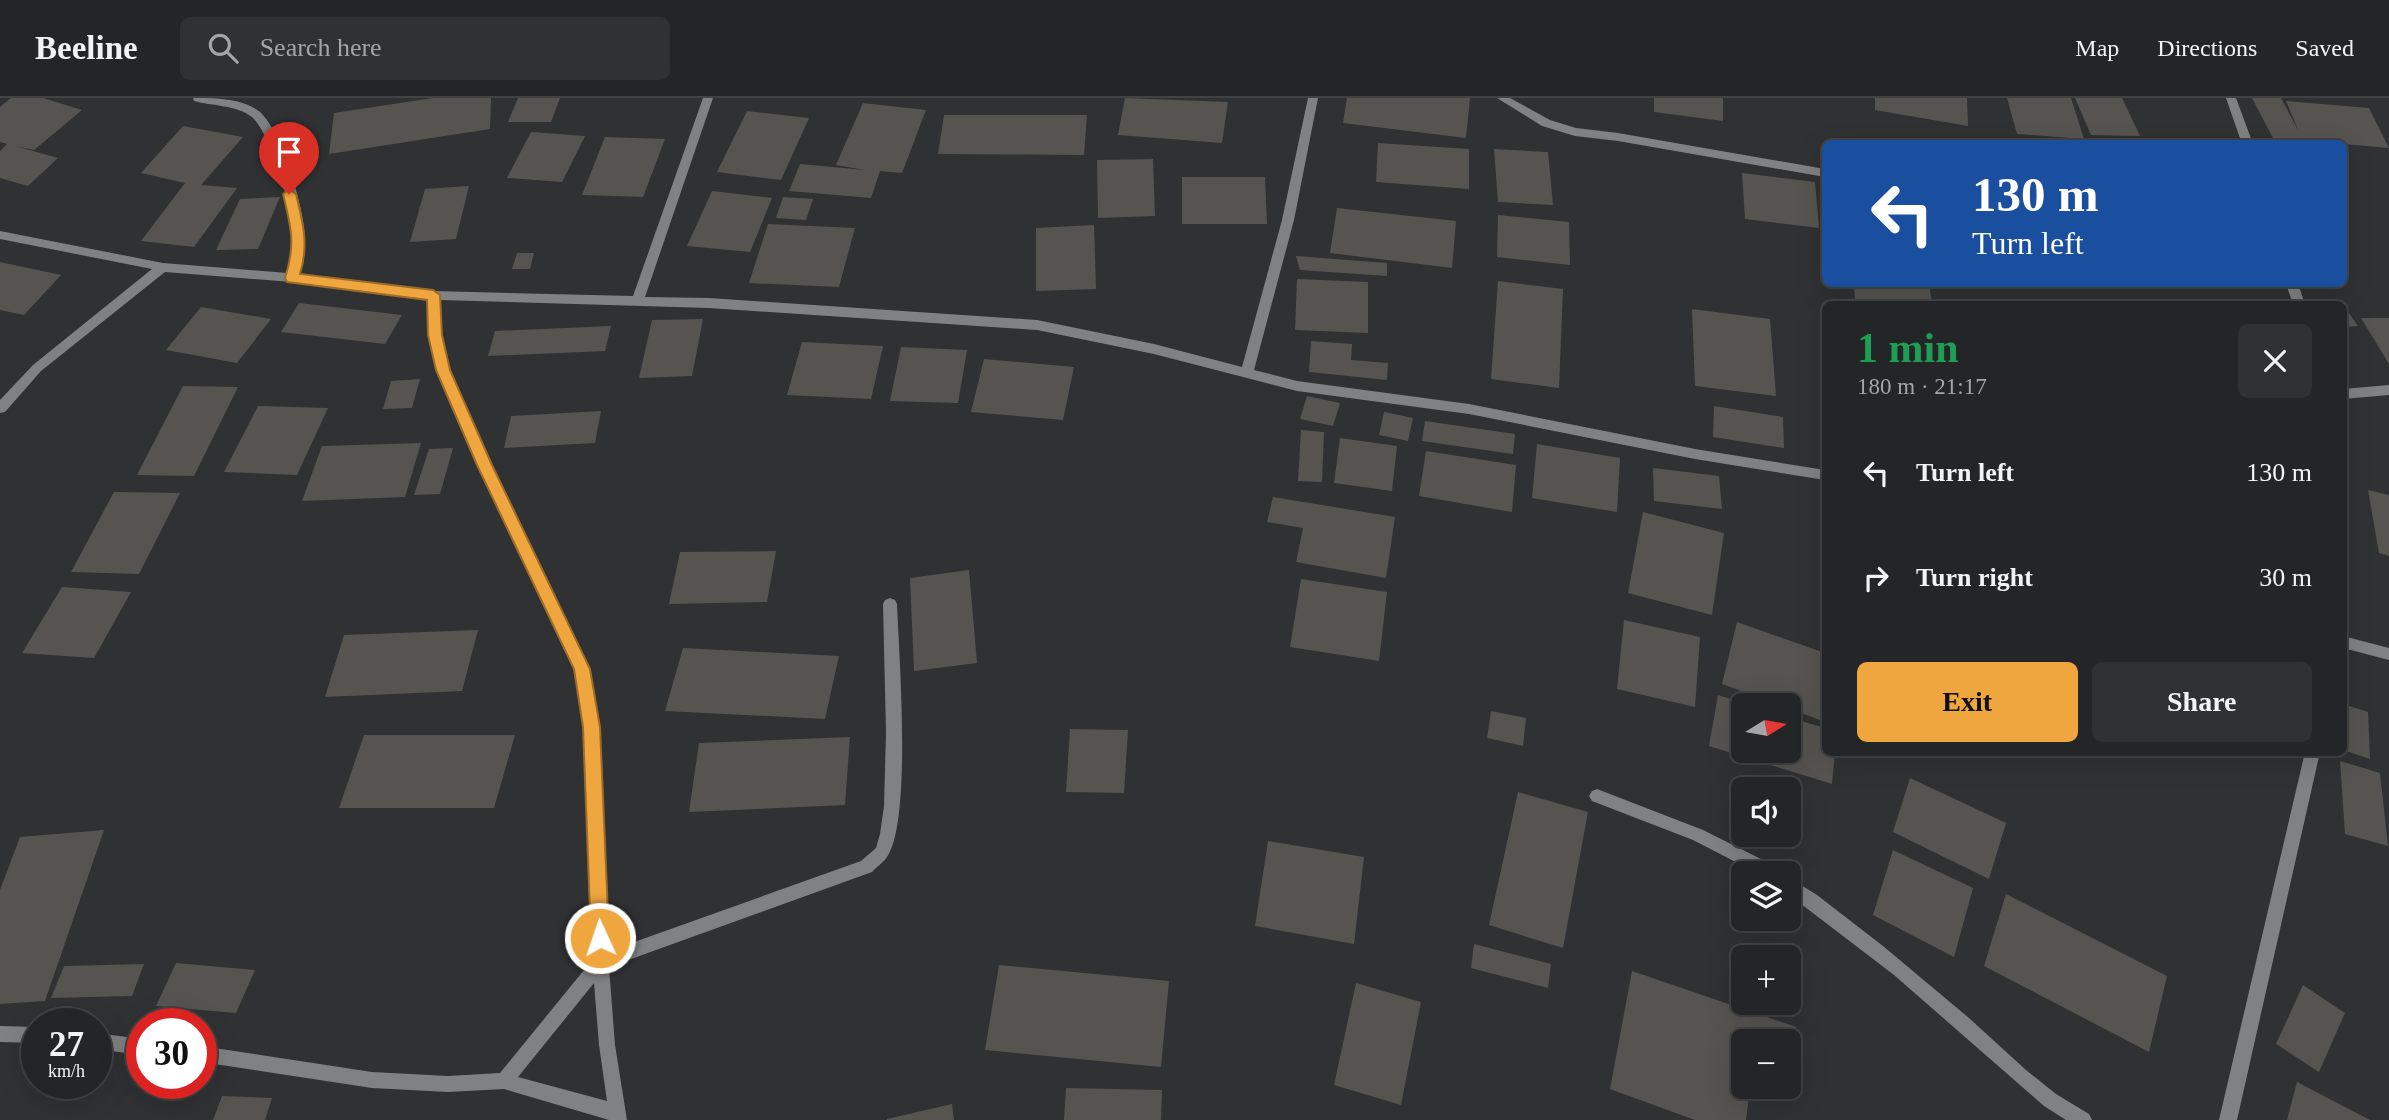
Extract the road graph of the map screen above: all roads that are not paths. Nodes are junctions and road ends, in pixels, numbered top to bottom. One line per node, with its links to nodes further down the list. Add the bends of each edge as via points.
1 (198, 98): 10 (street, via 243,107 267,127 285,174 299,233)
2 (708, 98): 12 (street)
3 (1313, 98): 13 (street, via 1289,220)
4 (1502, 98): 7 (street, via 1546,123 1575,132)
5 (2231, 98): 6 (street)
6 (2247, 140)
7 (1822, 172)
8 (0, 235): 9 (street)
9 (163, 267): 10 (street); 16 (street, via 37,368)
10 (292, 278): 11 (street)
11 (433, 295): 12 (street); 25 (street, via 443,370 582,669 592,727)
12 (637, 301): 13 (street, via 1037,325)
13 (1247, 373): 17 (street, via 1297,386 1469,409)
14 (2389, 390): 15 (street)
15 (2347, 394)
16 (0, 408)
17 (1822, 475)
18 (890, 604): 25 (street, via 893,780 882,851 866,867)
19 (2347, 643): 20 (street)
20 (2389, 654)
21 (2312, 756): 32 (street)
22 (1597, 796): 23 (street, via 1698,835)
23 (1749, 861)
24 (1801, 894): 31 (street, via 1885,957 2006,1066)
25 (601, 962): 29 (street); 30 (street)
26 (0, 1034): 27 (street)
27 (21, 1035)
28 (217, 1056): 29 (street, via 372,1080 448,1084)
29 (504, 1080): 30 (street)
30 (616, 1116)
31 (2083, 1120)
32 (2228, 1120)

